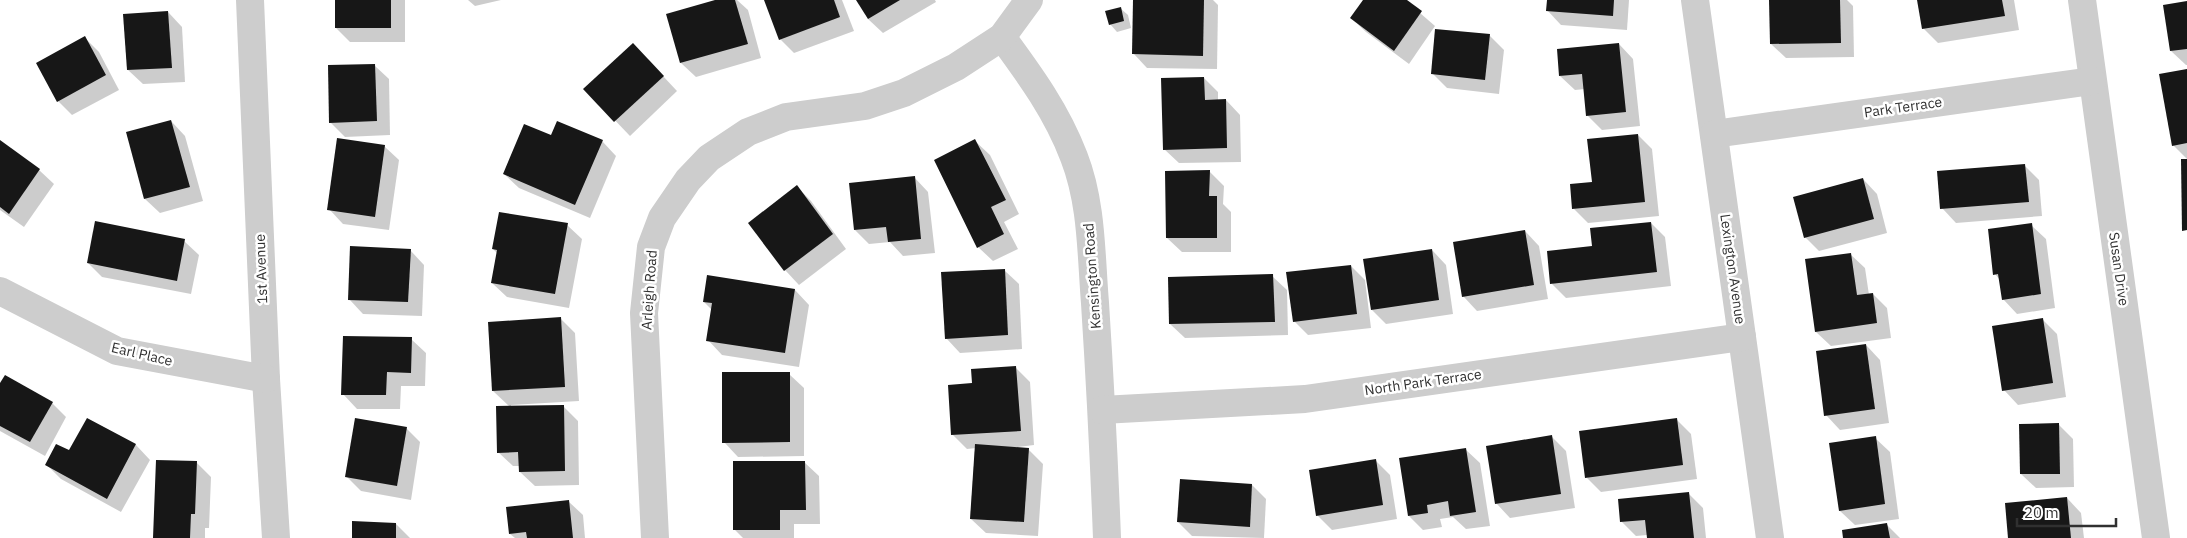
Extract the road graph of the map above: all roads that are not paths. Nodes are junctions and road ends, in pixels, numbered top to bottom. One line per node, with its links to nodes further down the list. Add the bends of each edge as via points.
1 (250, 0): 10 (street, 1st Avenue)
2 (1029, 0): 5 (street, Arleigh Road)
3 (1695, 0): 7 (street, Lexington Avenue)
4 (2082, 0): 6 (street, Susan Drive)
5 (1002, 37): 11 (street, Kensington Road, via 1039,87 1059,121 1075,159 1087,201); 13 (street, Arleigh Road, via 956,67 904,93 865,106 786,117 748,132 709,158 688,180 662,218 650,247 644,313)
6 (2092, 81): 7 (street, Park Terrace); 16 (street, Susan Drive)
7 (1714, 134): 9 (street, Lexington Avenue)
8 (0, 291): 10 (street, Earl Place, via 117,351)
9 (1742, 337): 11 (street, North Park Terrace, via 1305,398); 15 (street, Lexington Avenue)
10 (266, 379): 12 (street, 1st Avenue)
11 (1102, 410): 14 (street, Kensington Road)
12 (276, 538)
13 (655, 538)
14 (1107, 538)
15 (1770, 538)
16 (2156, 538)

